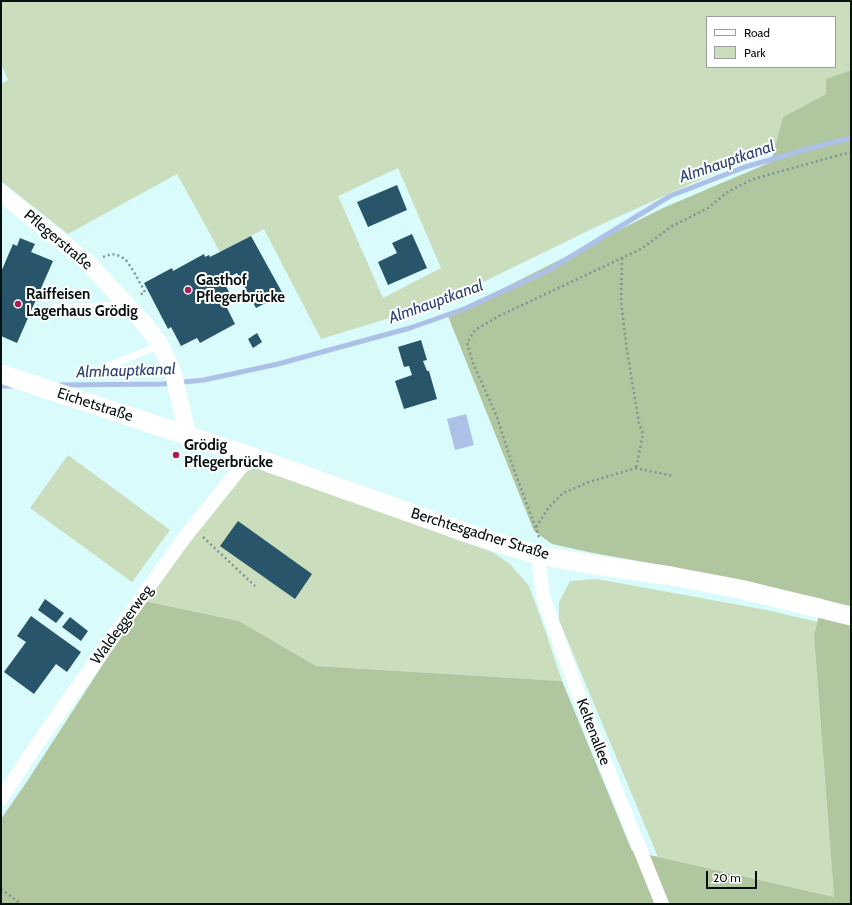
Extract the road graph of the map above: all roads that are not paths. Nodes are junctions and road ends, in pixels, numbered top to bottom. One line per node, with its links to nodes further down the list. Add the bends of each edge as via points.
1 (1, 193): 2 (street, Pflegerstraße, via 88,264)
2 (128, 304): 3 (lane); 4 (street, Pflegerstraße)
3 (53, 308)
4 (160, 344): 5 (lane); 7 (street, Pflegerstraße, via 173,372)
5 (97, 371)
6 (1, 374): 7 (main road, Eichetstraße)
7 (188, 436): 8 (main road, Berchtesgadner Straße)
8 (250, 456): 9 (main road, Berchtesgadner Straße, via 473,535); 11 (street, Waldeggerweg, via 192,528 120,627)
9 (539, 546): 10 (main road, Berchtesgadner Straße, via 588,564 686,578); 12 (street, Keltenallee, via 543,597 589,723)
10 (851, 616)
11 (1, 799)
12 (662, 904)

